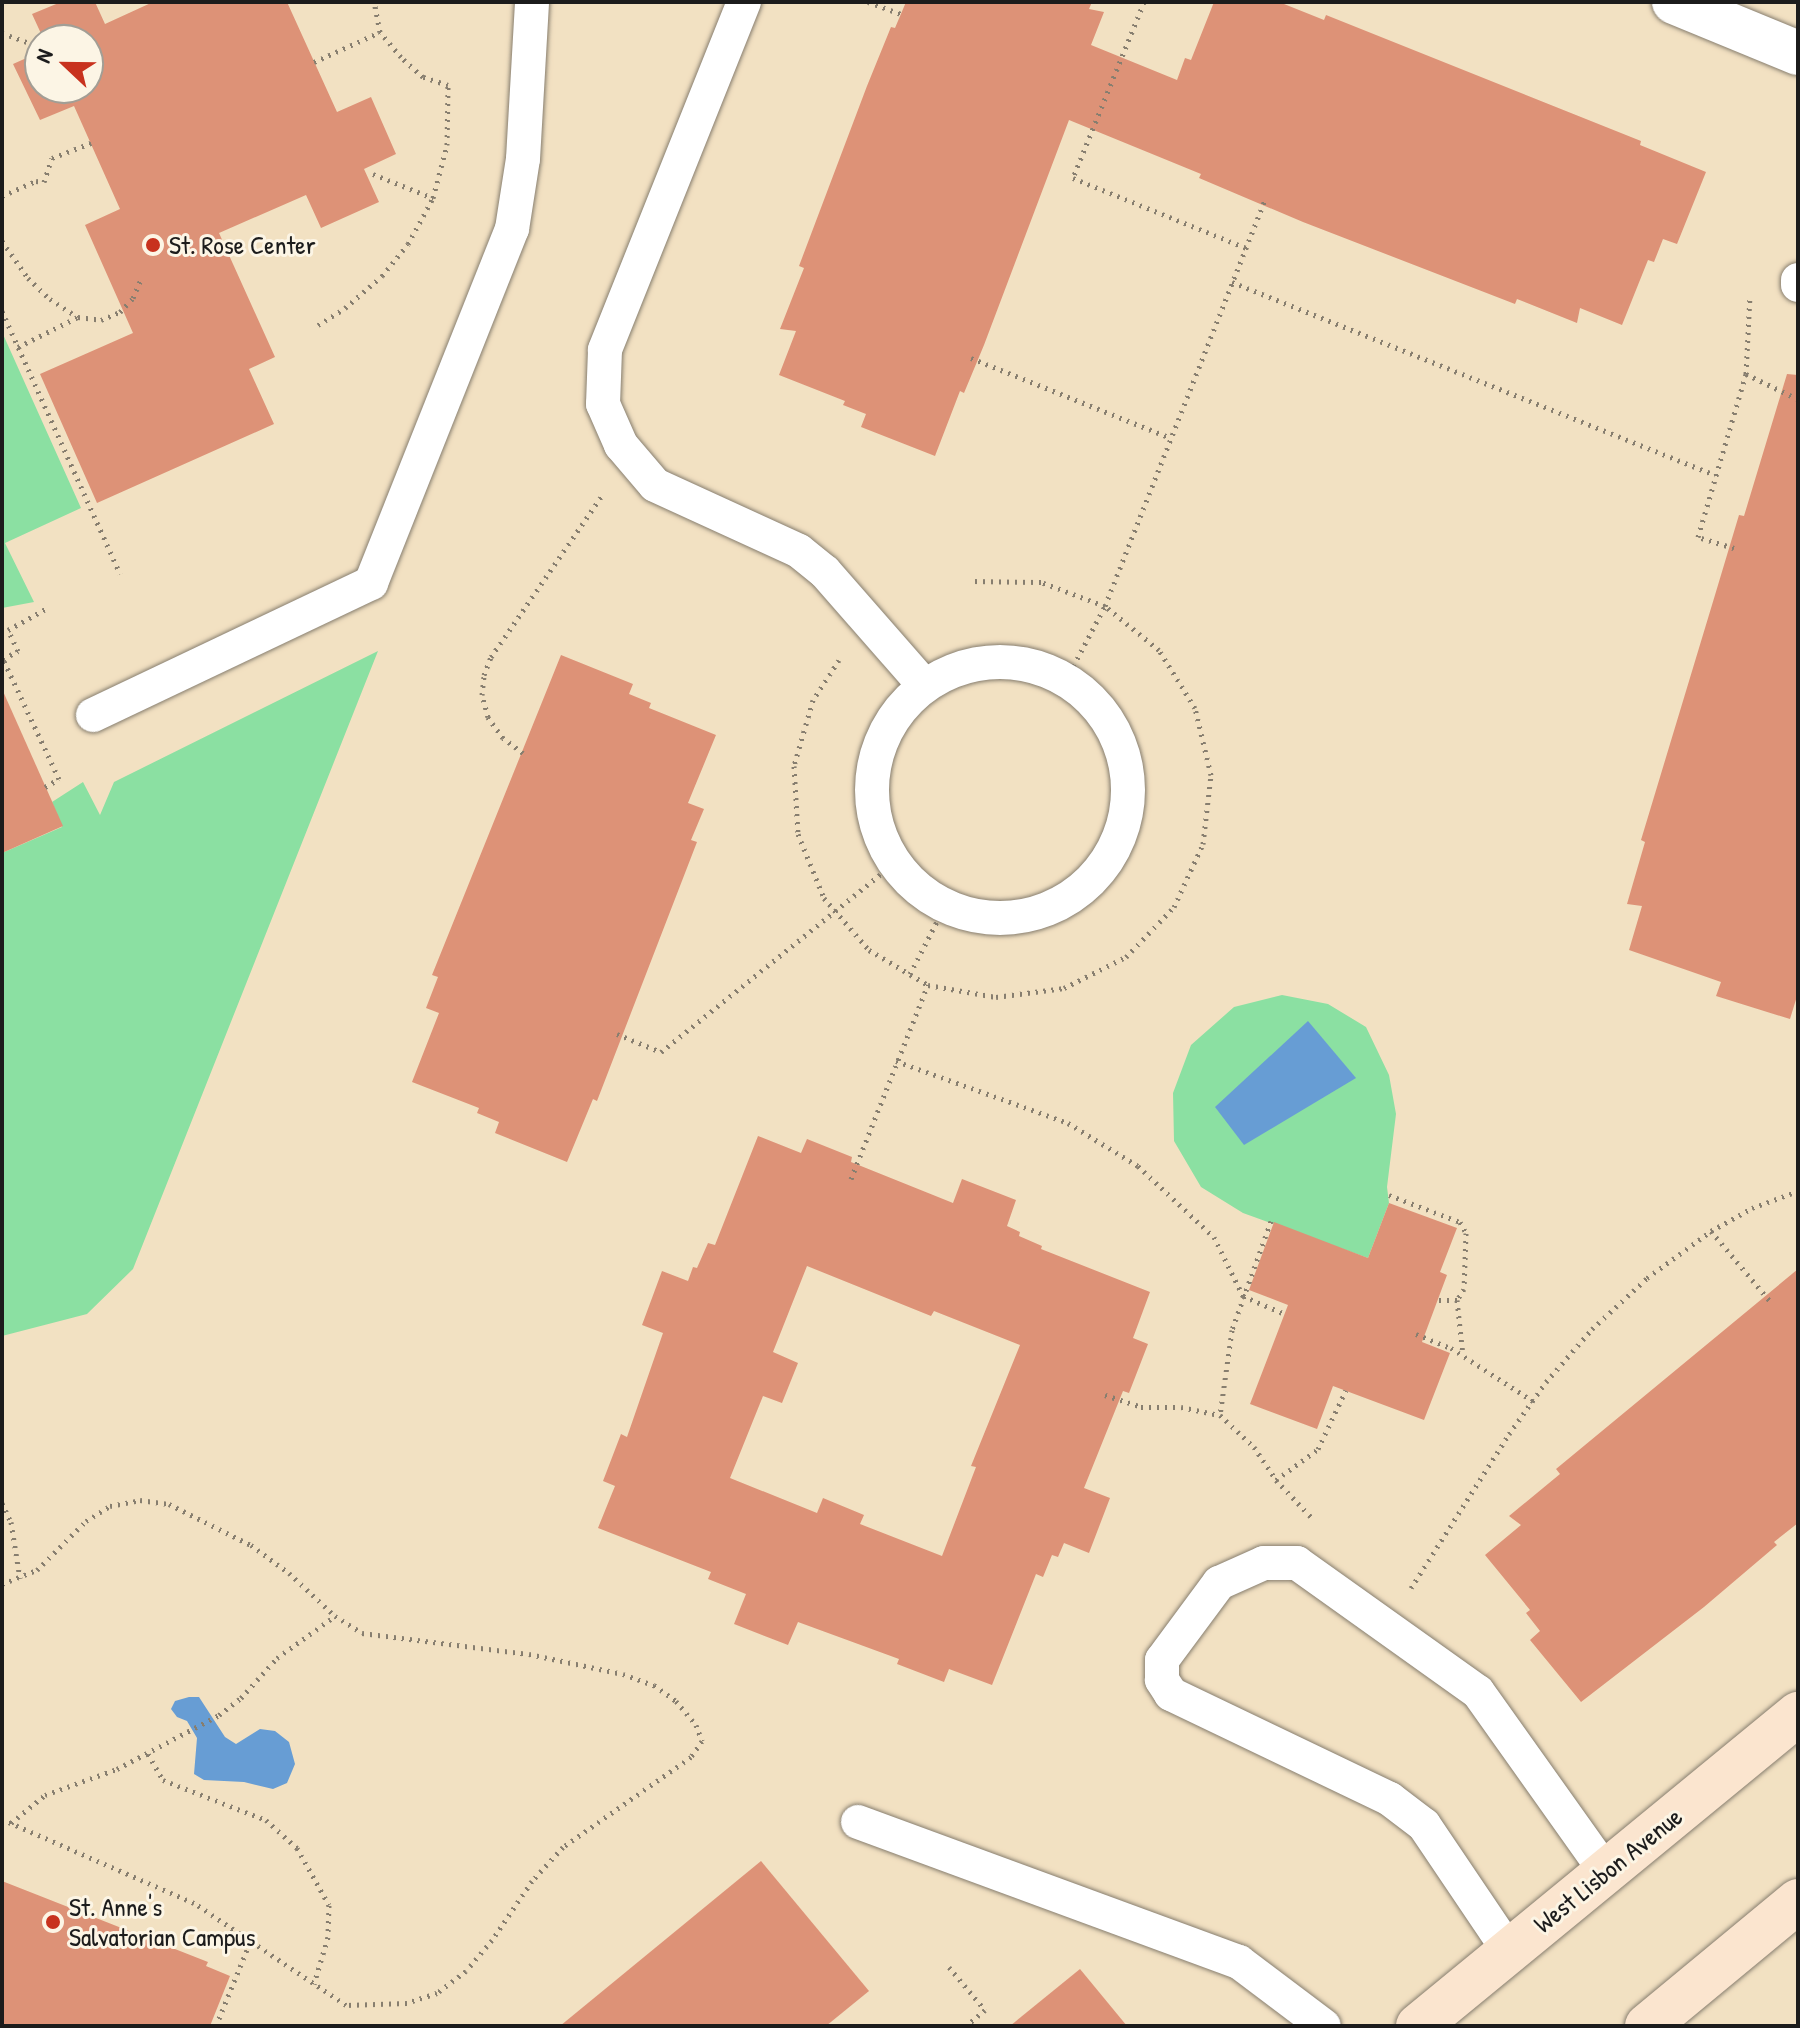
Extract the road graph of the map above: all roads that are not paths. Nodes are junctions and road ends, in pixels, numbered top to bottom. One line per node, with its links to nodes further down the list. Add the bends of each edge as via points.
1 (532, 2): 6 (lane, via 523,159 512,229 371,583)
2 (744, 2): 5 (lane, via 605,350 603,404 630,456 655,485 799,551 825,572)
3 (1674, 2): 4 (street)
4 (1798, 53)
5 (924, 685): 5 (lane, via 894,716 875,757 871,800 881,840 903,876 945,906 973,917 1014,918 1054,907 1089,885 1114,852 1128,812 1129,771 1114,729 1088,694 1051,671 1008,661 964,666)
6 (93, 715)
7 (1798, 1714): 9 (main road, West Lisbon Avenue)
8 (858, 1822): 12 (lane, via 1239,1962)
9 (1606, 1872): 11 (main road, West Lisbon Avenue); 11 (lane, via 1478,1692 1297,1563 1264,1563 1219,1583 1162,1660 1162,1680 1171,1694 1390,1799 1424,1825)
10 (1798, 1901): 14 (main road)
11 (1509, 1951): 13 (main road, West Lisbon Avenue)
12 (1324, 2026)
13 (1418, 2026)
14 (1647, 2026)

